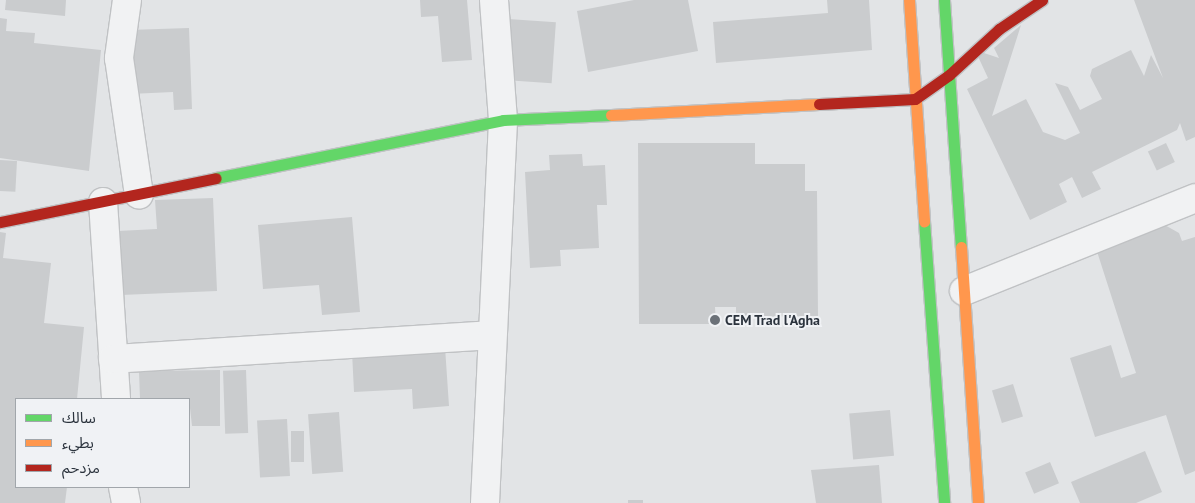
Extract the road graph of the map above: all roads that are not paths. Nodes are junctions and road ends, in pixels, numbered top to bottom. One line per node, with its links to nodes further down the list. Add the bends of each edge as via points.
1 (127, 0): 9 (street, via 119,58)
2 (494, 0): 8 (street)
3 (909, 0): 7 (street)
4 (944, 0): 6 (street)
5 (1042, 0): 6 (street, via 999,29)
6 (949, 76): 7 (street); 13 (street)
7 (914, 99): 8 (street); 20 (street)
8 (503, 120): 9 (street); 14 (street)
9 (139, 195): 11 (street)
10 (1195, 198): 13 (street)
11 (103, 202): 12 (street); 15 (street)
12 (0, 222)
13 (964, 291): 21 (street)
14 (491, 335): 15 (street); 19 (street)
15 (113, 359): 16 (street)
16 (116, 398)
17 (123, 488): 18 (street)
18 (126, 503)
19 (485, 503)
20 (944, 503)
21 (978, 503)

